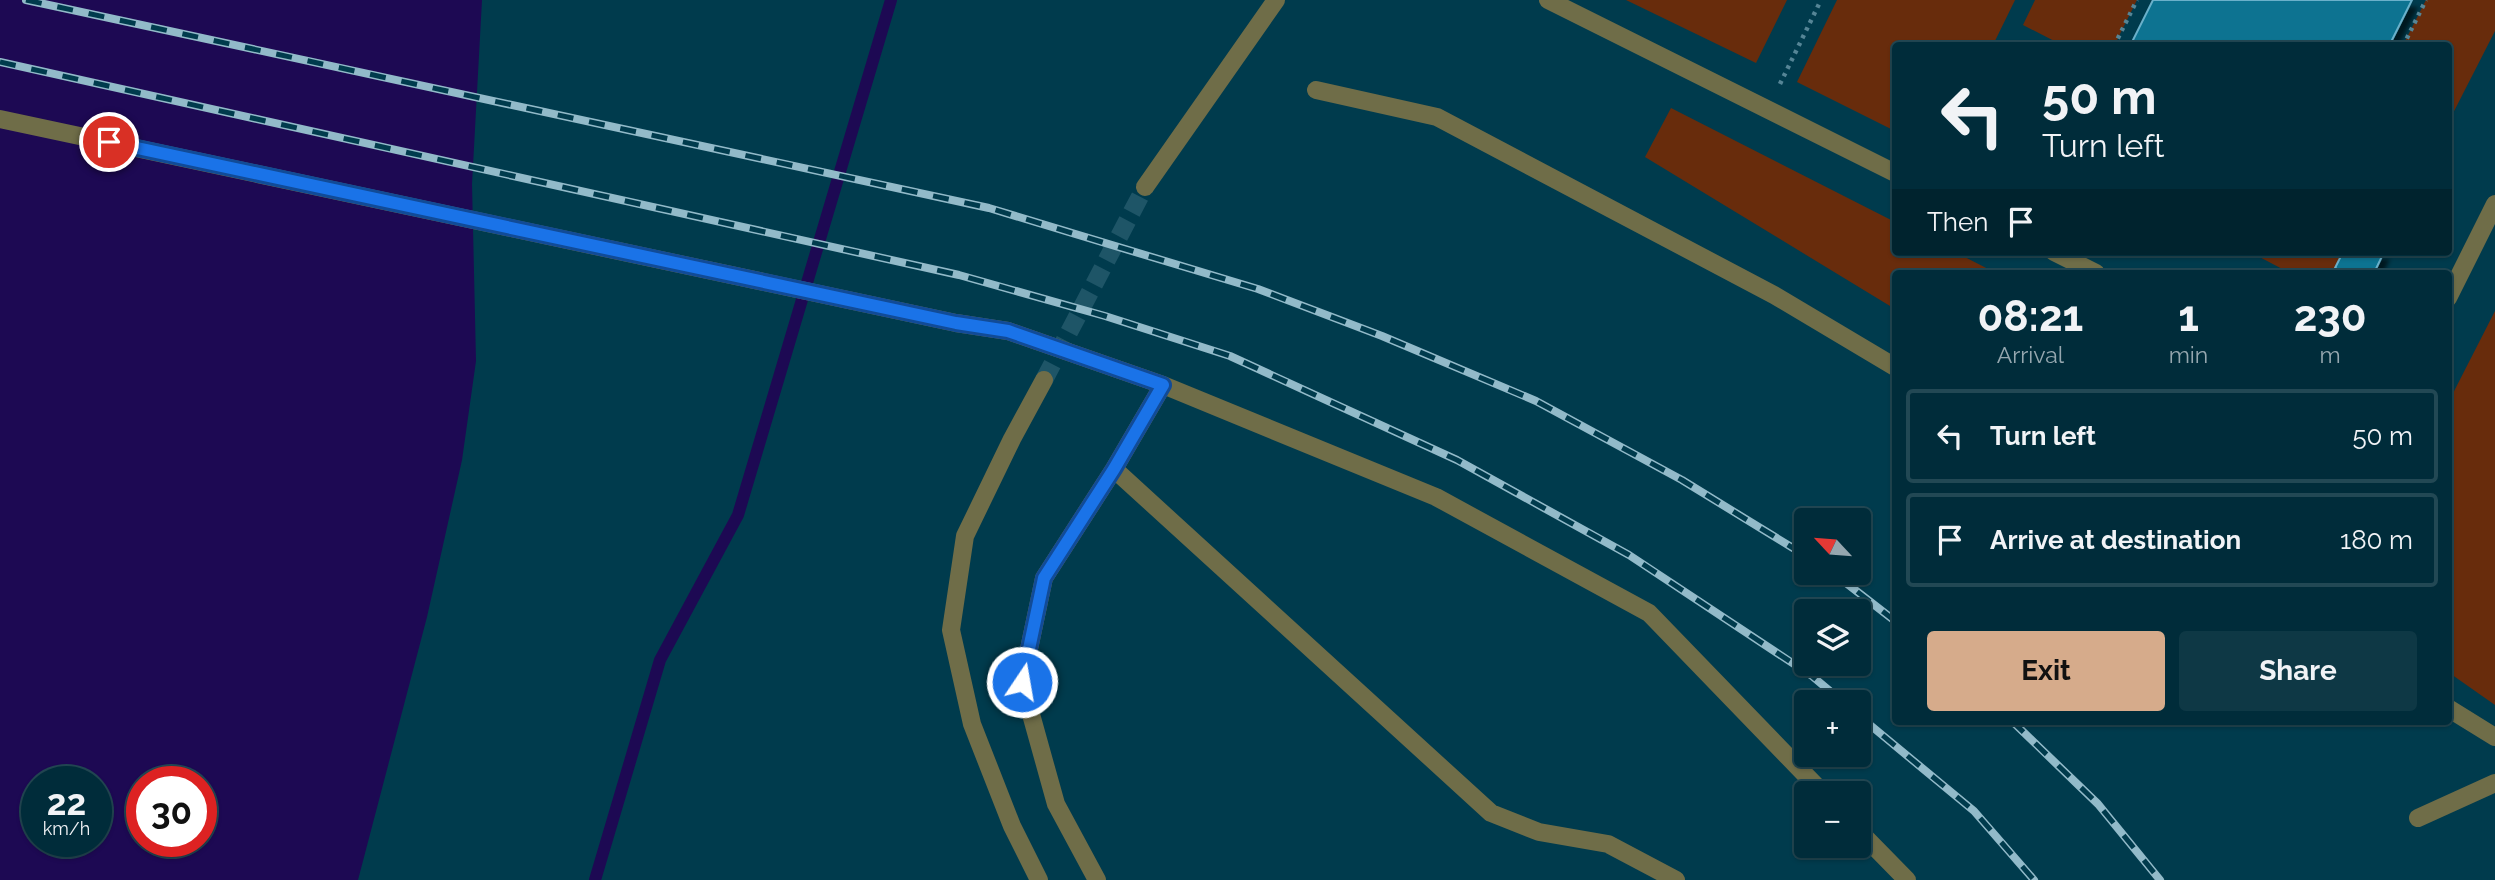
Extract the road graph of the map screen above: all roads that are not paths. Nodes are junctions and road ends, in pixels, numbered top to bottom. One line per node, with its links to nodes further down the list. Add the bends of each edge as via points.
1 (1276, 0): 6 (street)
2 (1548, 0): 5 (street)
3 (1316, 90): 11 (street, via 1437,117 1774,295)
4 (0, 119): 13 (street, via 1008,331)
5 (1892, 172)
6 (1145, 187)
7 (2495, 204): 10 (street)
8 (2062, 256): 9 (street)
9 (2090, 270)
10 (2452, 290)
11 (1892, 365)
12 (1044, 380): 21 (street, via 965,536 951,630 972,724)
13 (1163, 385): 14 (street); 17 (street, via 1436,497 1649,614)
14 (1114, 469): 22 (street, via 1044,578 1022,682 1056,804); 23 (street, via 1491,813 1539,832 1608,844)
15 (2452, 710): 16 (street)
16 (2495, 737)
17 (1810, 781)
18 (2495, 783): 19 (street)
19 (2418, 818)
20 (1871, 843): 24 (street)
21 (1039, 880)
22 (1097, 880)
23 (1676, 880)
24 (1907, 880)

